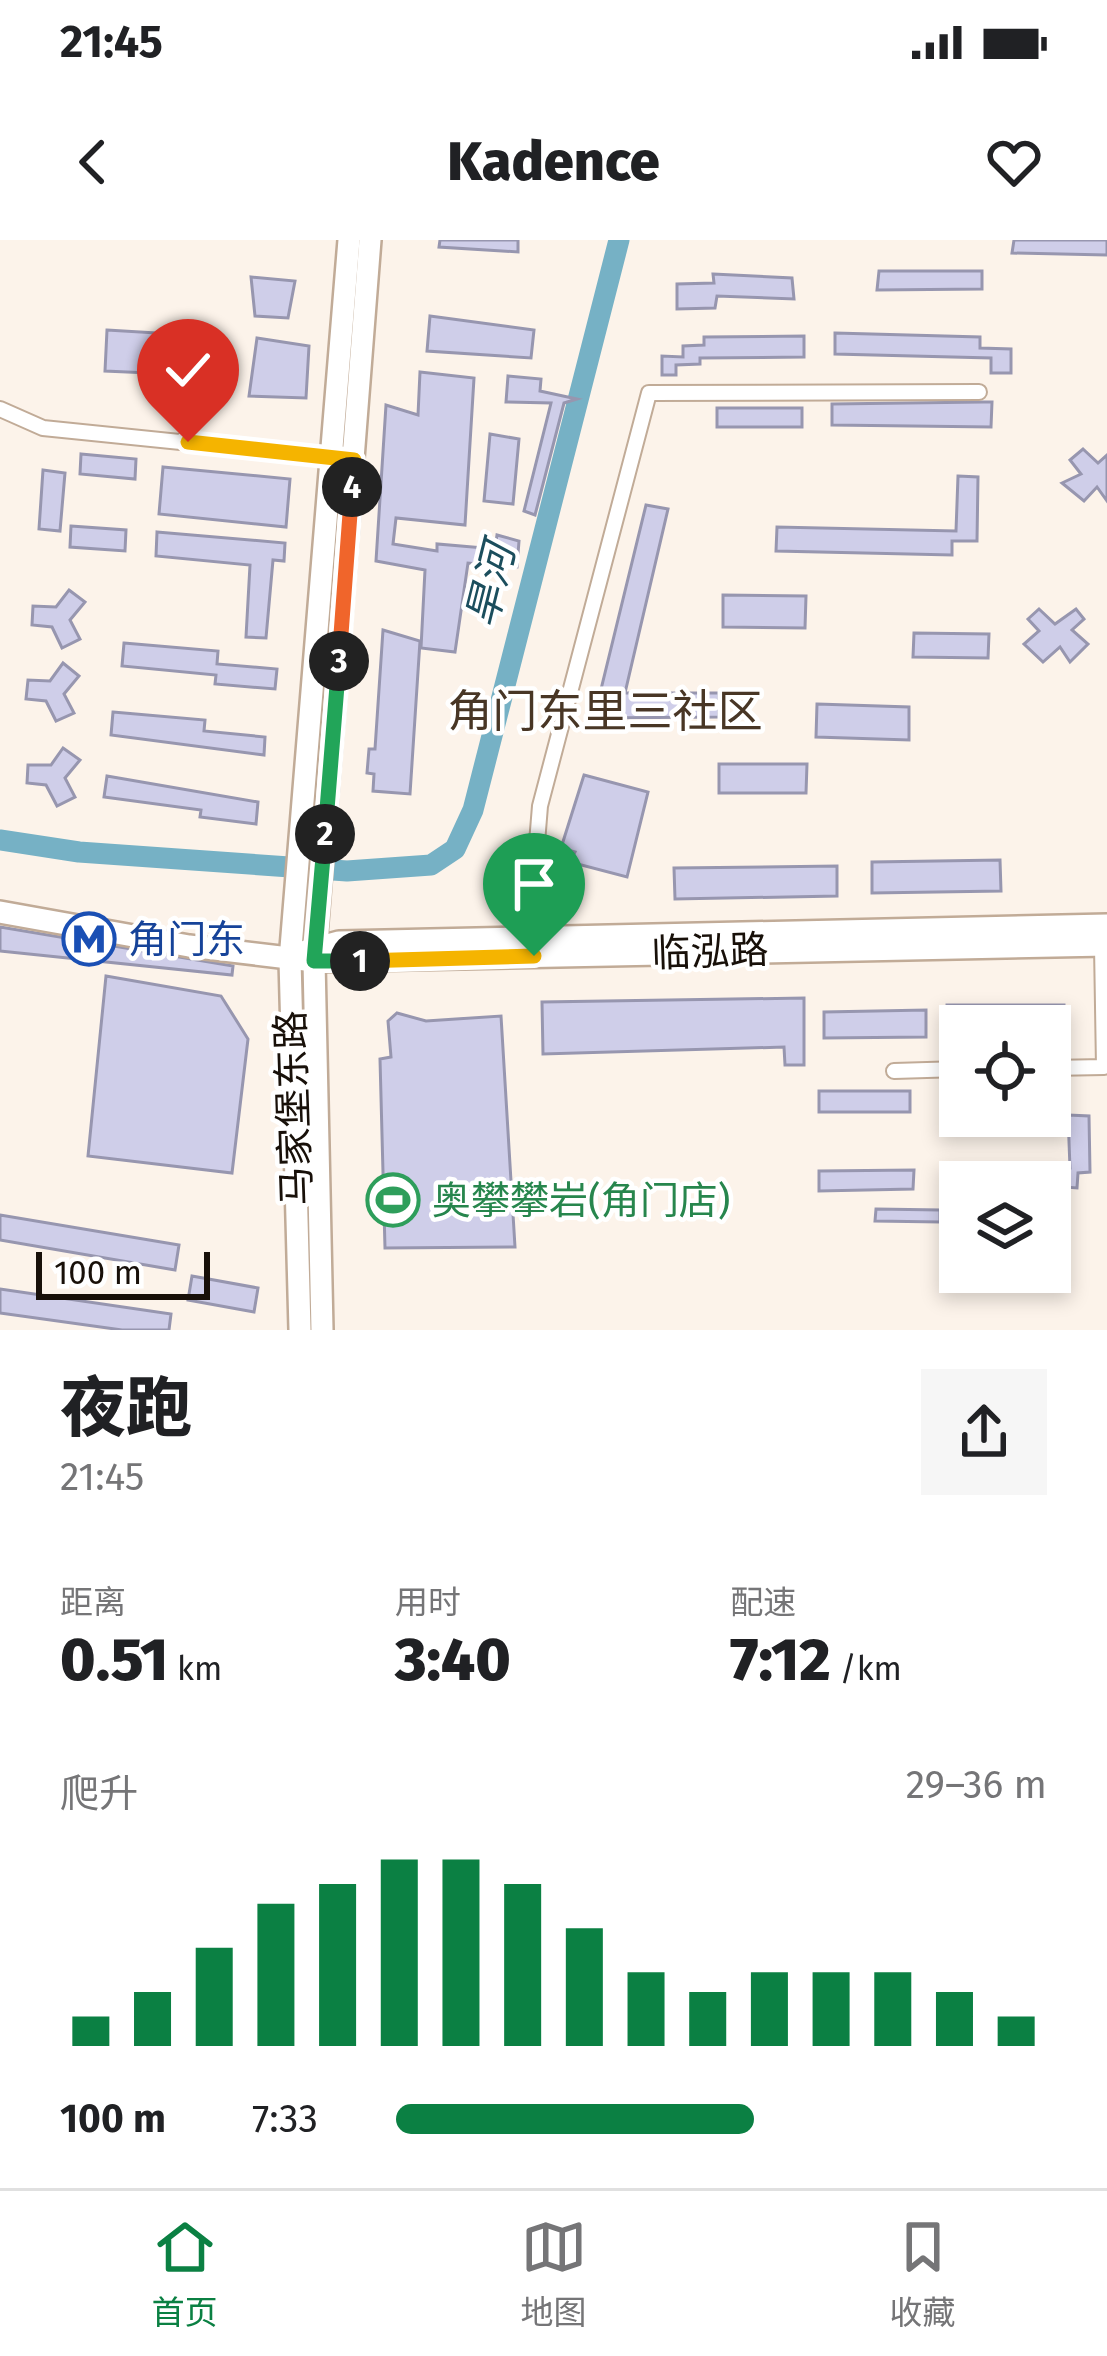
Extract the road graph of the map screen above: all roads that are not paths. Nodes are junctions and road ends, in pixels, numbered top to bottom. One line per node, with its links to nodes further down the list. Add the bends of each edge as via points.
1 (349, 240): 5 (main road, 马家堡东路)
2 (370, 240): 5 (main road, 马家堡东路)
3 (979, 392): 8 (street, via 649,392 541,806)
4 (0, 410): 5 (street, via 44,428)
5 (343, 459): 9 (main road, 马家堡东路); 10 (main road, 马家堡东路)
6 (0, 911): 10 (main road)
7 (1105, 939): 8 (main road, 临泓路); 9 (main road, 临泓路); 11 (street, via 1104,1067)
8 (529, 940): 9 (main road, 临泓路)
9 (314, 953): 10 (main road); 15 (main road, 马家堡东路)
10 (290, 960): 14 (main road, 马家堡东路)
11 (1071, 1068)
12 (939, 1070): 13 (street)
13 (894, 1071)
14 (300, 1330)
15 (322, 1330)

